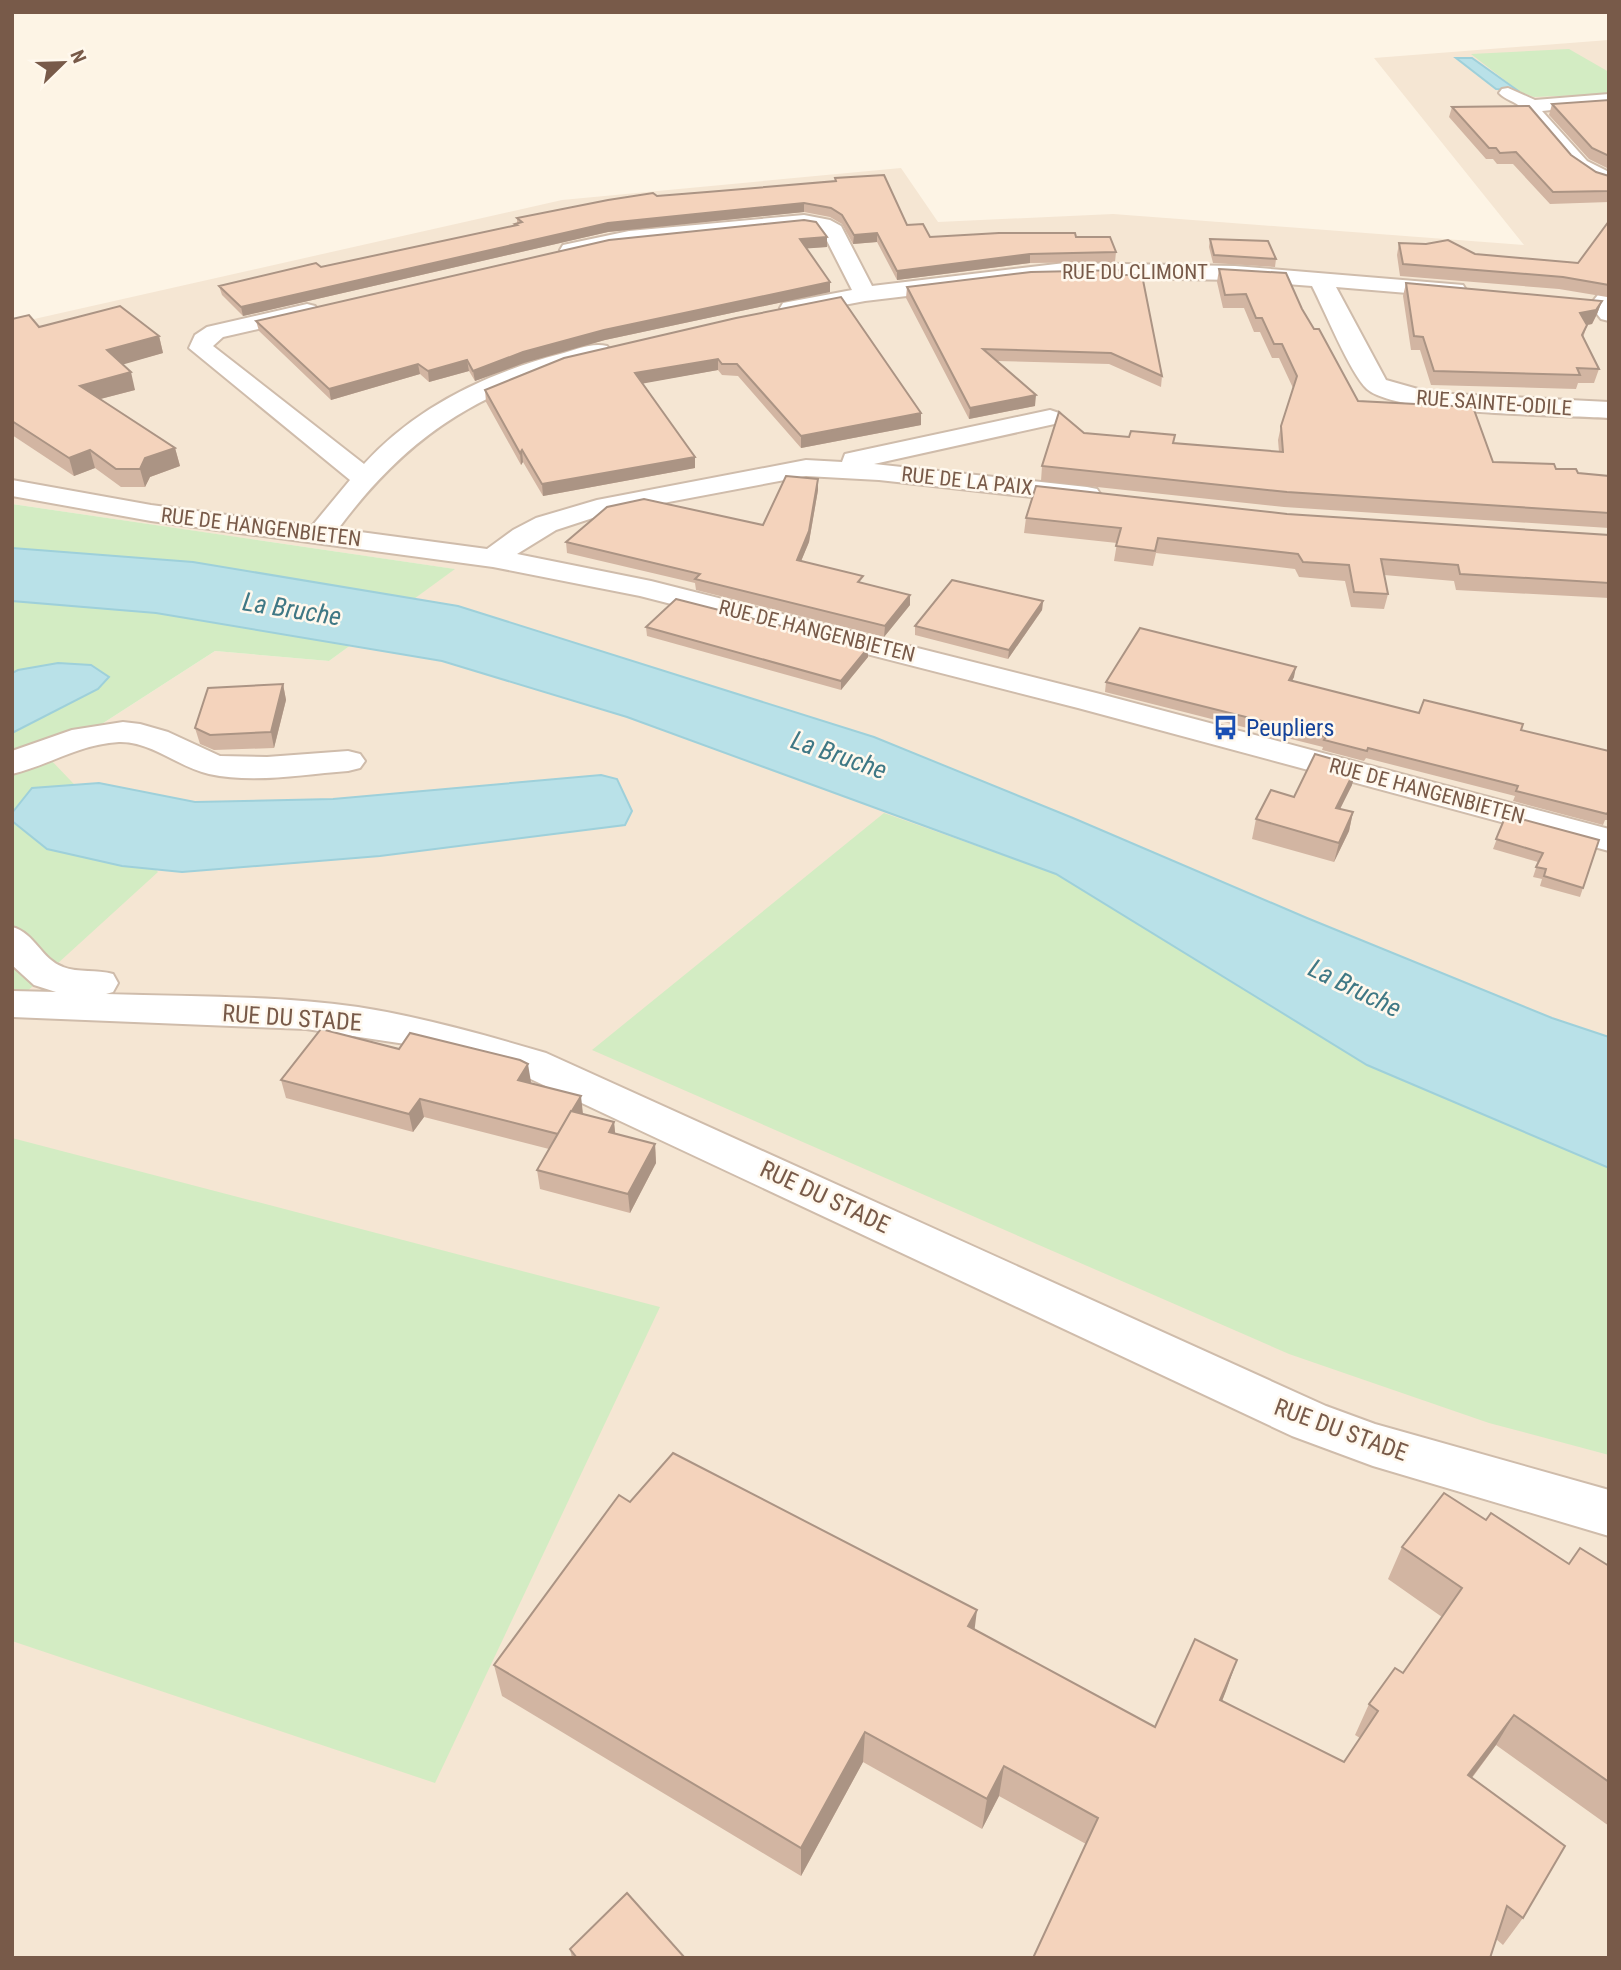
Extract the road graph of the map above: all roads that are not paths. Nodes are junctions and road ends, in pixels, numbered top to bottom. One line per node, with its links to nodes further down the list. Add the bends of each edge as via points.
1 (1508, 93): 3 (street)
2 (1609, 99): 3 (street)
3 (1532, 106): 4 (street, via 1580,166)
4 (1609, 180)
5 (554, 253): 8 (street, via 647,235 804,221 833,231)
6 (1321, 279): 7 (street, RUE DU CLIMONT); 8 (street, RUE DU CLIMONT, via 1168,270 1065,270); 12 (street, RUE SAINTE-ODILE, via 1377,385 1432,401)
7 (1479, 292)
8 (865, 294): 10 (street, RUE DU CLIMONT)
9 (323, 307): 15 (street, via 215,332 203,340 201,348)
10 (775, 312)
11 (617, 347): 15 (street, via 526,371 467,397 432,416 398,443)
12 (1609, 410)
13 (1050, 418): 14 (street, RUE DE LA PAIX, via 886,451)
14 (828, 468): 17 (street, RUE DE LA PAIX); 19 (street, RUE DE LA PAIX, via 784,471 597,508 547,524)
15 (365, 478): 18 (street)
16 (12, 488): 18 (street, RUE DE HANGENBIETEN, via 152,513)
17 (1113, 498)
18 (320, 535): 19 (street, RUE DE HANGENBIETEN)
19 (493, 558): 22 (street, RUE DE HANGENBIETEN, via 760,616)
20 (348, 761): 21 (street, via 218,766 194,760 154,737 130,732 69,742)
21 (12, 764)
22 (1609, 839)
23 (12, 939): 25 (street, via 28,961 50,979 133,984 142,990)
24 (12, 1004): 25 (street, RUE DU STADE)
25 (143, 1009): 26 (street, RUE DU STADE, via 306,1014 358,1021 531,1063 1309,1421 1373,1445)
26 (1609, 1513)

